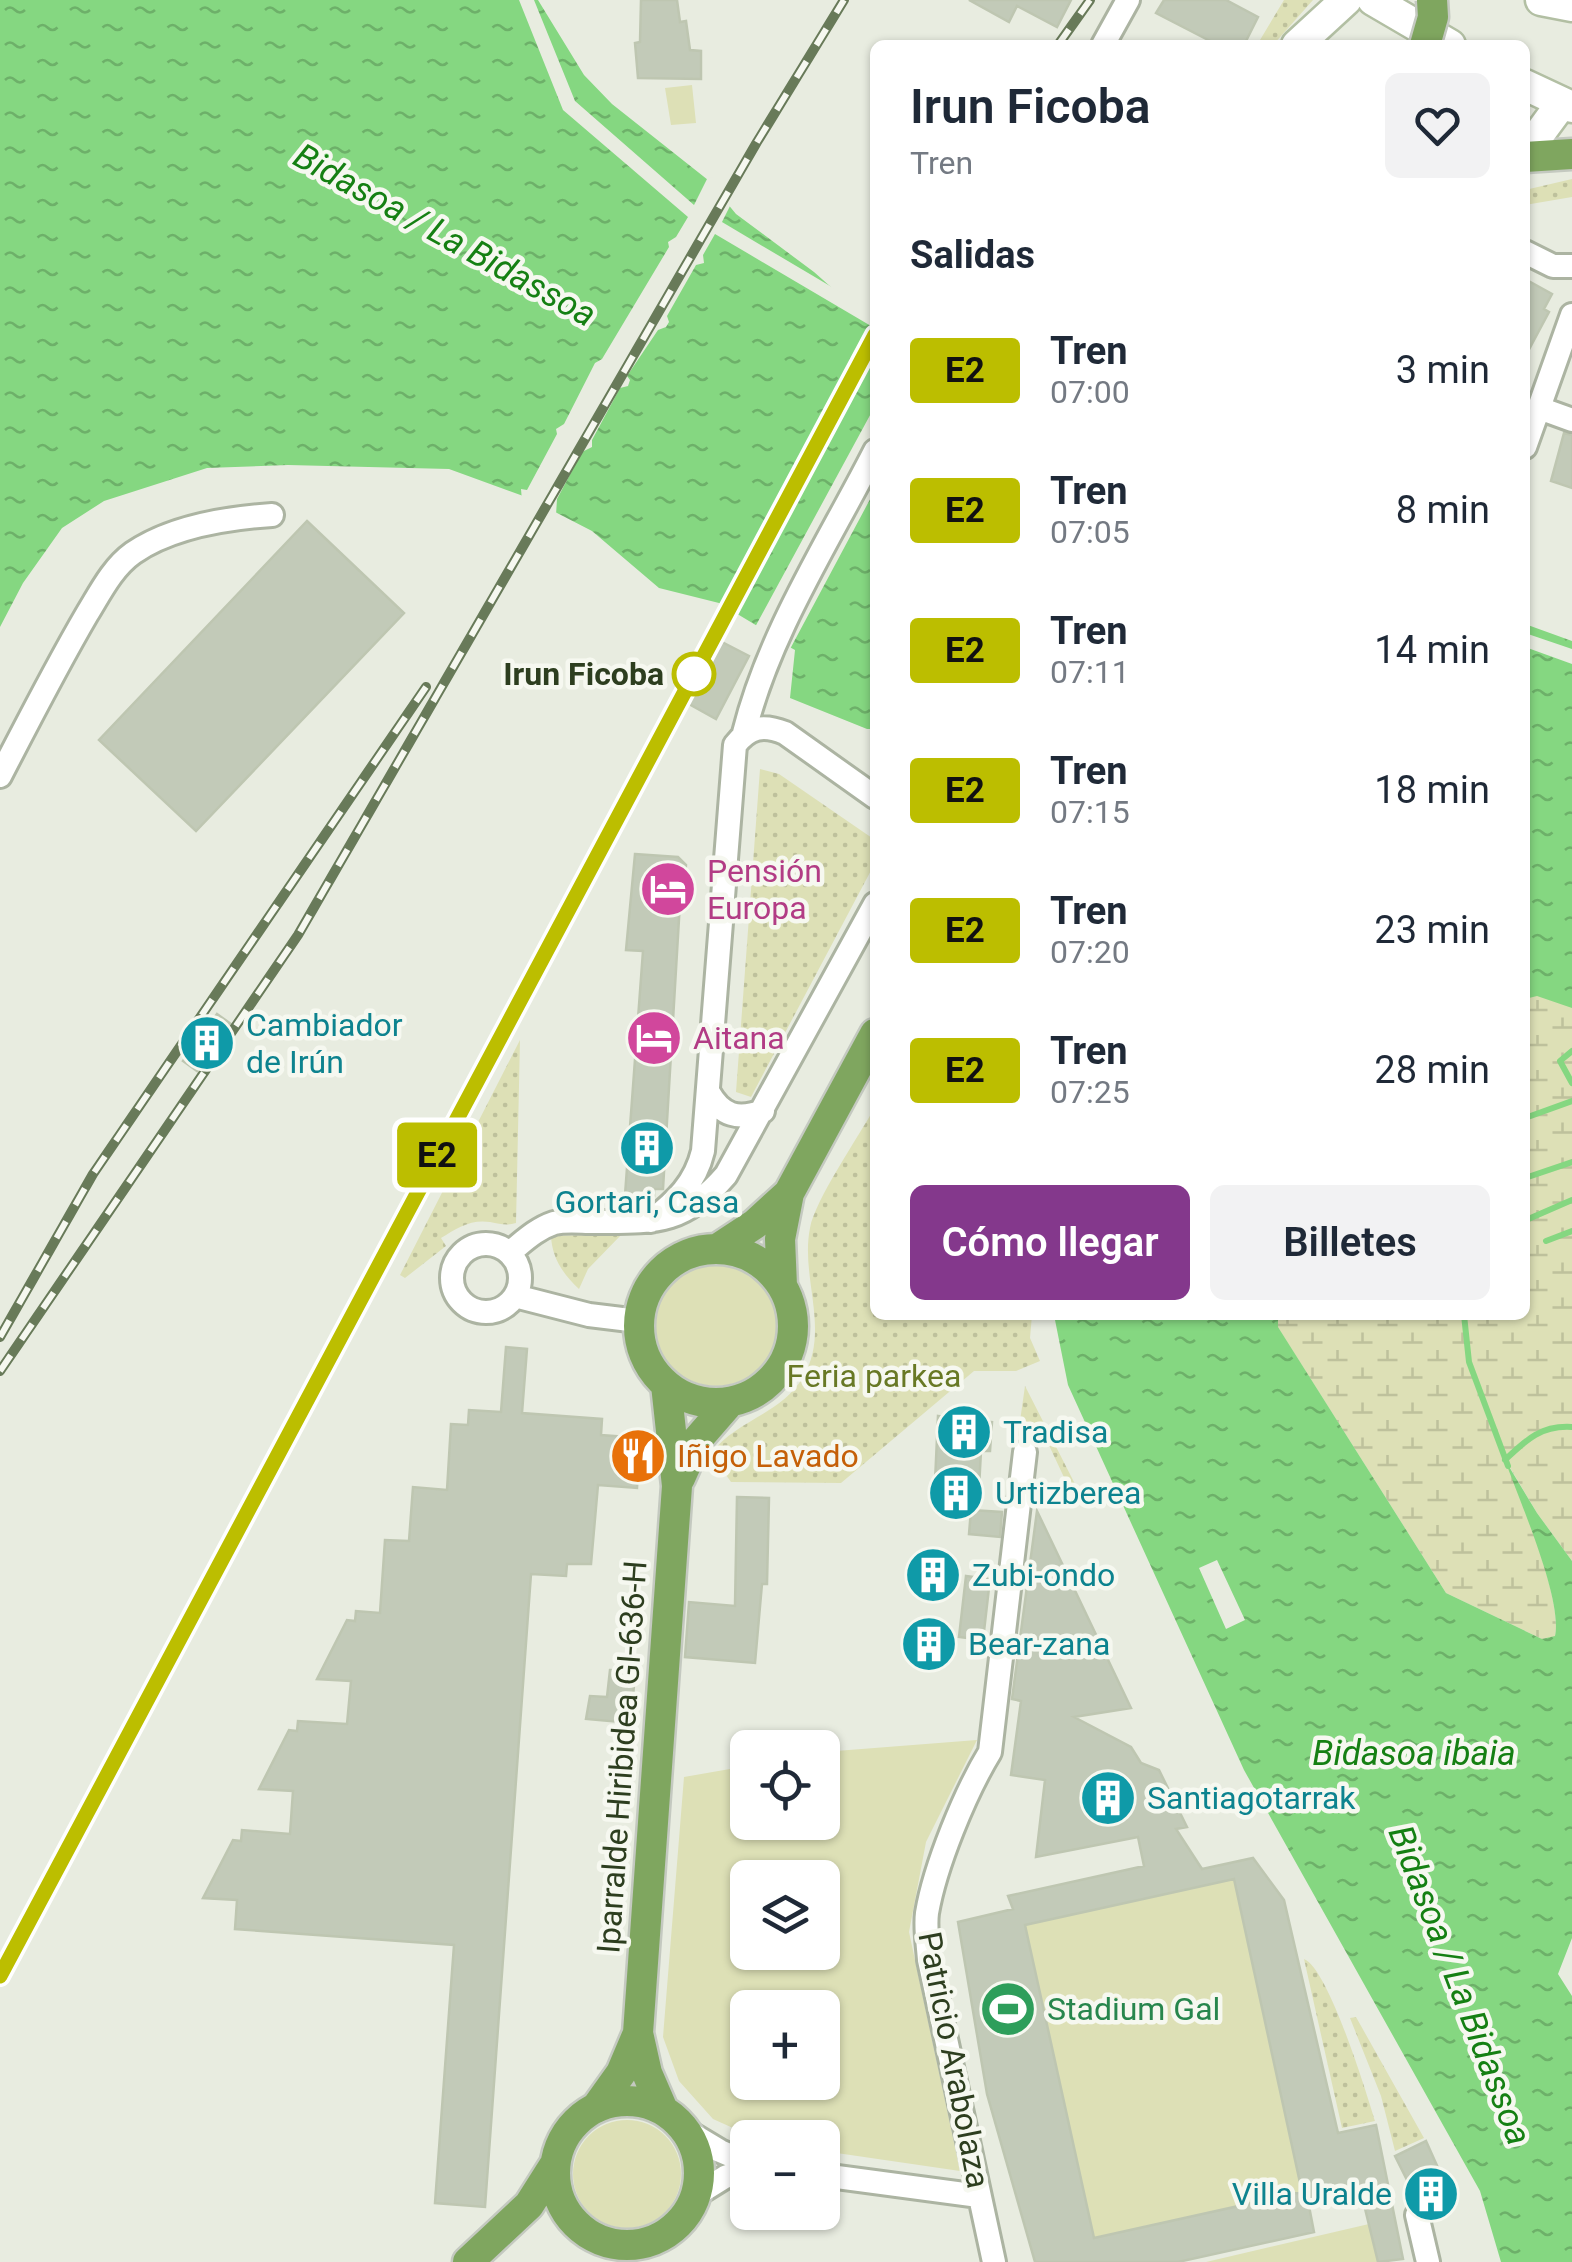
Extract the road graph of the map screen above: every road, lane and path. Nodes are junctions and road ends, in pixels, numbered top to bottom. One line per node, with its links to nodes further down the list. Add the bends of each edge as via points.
1 (1128, 0): 7 (street)
2 (1346, 0): 8 (main road)
3 (1373, 0): 10 (main road)
4 (1432, 0): 9 (main road, bridge)
5 (1541, 0): 6 (main road)
6 (1572, 6)
7 (1106, 40)
8 (1303, 40)
9 (1426, 40)
10 (1441, 40)
11 (1530, 88): 12 (main road)
12 (1567, 105): 13 (main road)
13 (1530, 149)
14 (1572, 154): 15 (main road)
15 (1530, 155)
16 (1530, 254): 17 (street, via 1553,266)
17 (1572, 266)
18 (1572, 315): 19 (street)
19 (1539, 408): 20 (street); 21 (street)
20 (1572, 420)
21 (1530, 433)
22 (870, 461): 24 (street, via 774,644)
23 (272, 515): 25 (street, via 197,527 130,555 73,637)
24 (744, 733): 26 (street, via 769,727 784,733); 29 (street, via 732,756)
25 (0, 776)
26 (870, 793)
27 (870, 913): 30 (street)
28 (870, 1043): 31 (main road, Iparralde Hiribidea GI-636-H)
29 (709, 1093): 30 (street, via 716,1106 735,1116); 32 (street, via 700,1167 686,1190)
30 (763, 1111): 32 (street, via 726,1175 703,1200 680,1215)
31 (789, 1193): 33 (main road, Iparralde Hiribidea GI-636-H); 35 (main road, Iparralde Hiribidea GI-636-H, via 780,1238)
32 (650, 1221): 34 (street, via 557,1222)
33 (717, 1249): 35 (main road, via 754,1259); 37 (main road, Iparralde Hiribidea GI-636-H, via 663,1269 650,1284)
34 (509, 1254): 36 (street, via 520,1274); 36 (street, via 488,1244 465,1251 452,1282 461,1302 482,1312 501,1309)
35 (782, 1286): 39 (main road, Iparralde Hiribidea GI-636-H, via 793,1321 786,1358 764,1387)
36 (515, 1296): 37 (street)
37 (638, 1321): 38 (main road, Iparralde Hiribidea GI-636-H, via 644,1356)
38 (666, 1385): 39 (main road, via 696,1400); 41 (main road, Iparralde Hiribidea GI-636-H)
39 (730, 1402): 41 (main road, Iparralde Hiribidea GI-636-H, via 697,1440)
40 (1025, 1452): 50 (street, Patricio Arabolaza, via 990,1752 926,1916 929,1960)
41 (677, 1486): 42 (main road, Iparralde Hiribidea GI-636-H)
42 (638, 2032): 43 (main road, Iparralde Hiribidea GI-636-H); 44 (main road, Iparralde Hiribidea GI-636-H, via 647,2073)
43 (596, 2108): 44 (main road, via 630,2101); 46 (main road, via 568,2131)
44 (674, 2120): 45 (street); 49 (main road, via 698,2160)
45 (730, 2157)
46 (555, 2164): 52 (main road, via 530,2205); 53 (main road, via 559,2199)
47 (730, 2175): 49 (street)
48 (840, 2177): 50 (street)
49 (696, 2195): 54 (main road, via 677,2226)
50 (979, 2196): 56 (street, Patricio Arabolaza)
51 (1417, 2215): 57 (street)
52 (493, 2239): 53 (main road, via 536,2226); 55 (main road)
53 (593, 2243): 54 (main road)
54 (638, 2253)
55 (468, 2262)
56 (994, 2262)
57 (1428, 2262)

